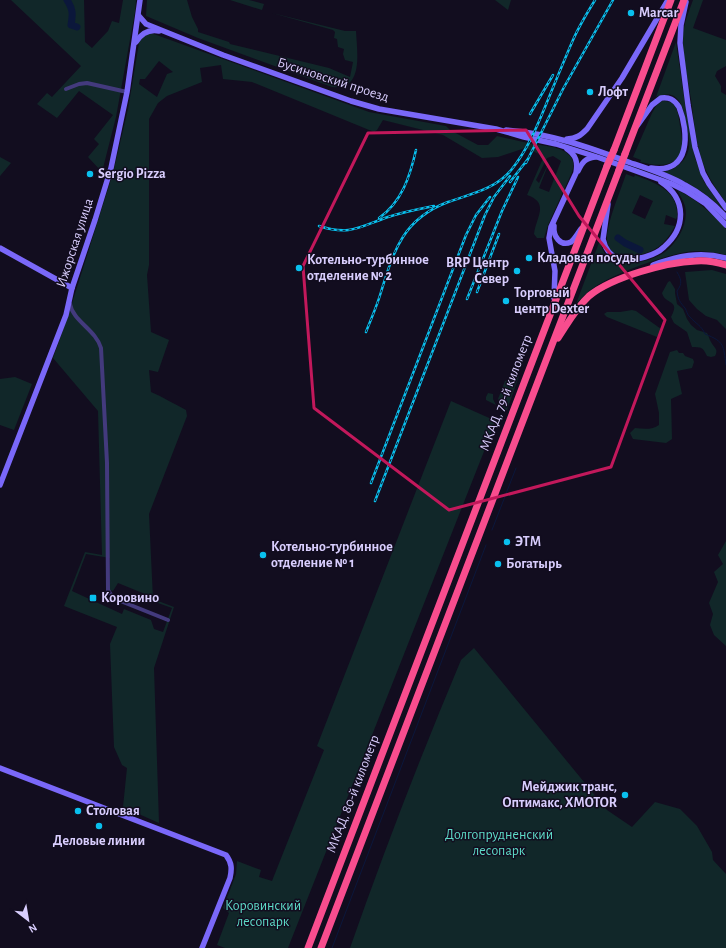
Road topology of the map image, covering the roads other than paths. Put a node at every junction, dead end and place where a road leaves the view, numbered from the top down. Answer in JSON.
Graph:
{"nodes":[{"id":1,"x":140,"y":0,"type":"edge"},
{"id":2,"x":669,"y":0,"type":"edge"},
{"id":3,"x":685,"y":0,"type":"edge"},
{"id":4,"x":138,"y":16,"type":"junction"},
{"id":5,"x":169,"y":33,"type":"junction"},
{"id":6,"x":134,"y":45,"type":"junction"},
{"id":7,"x":66,"y":89,"type":"dead end"},
{"id":8,"x":127,"y":92,"type":"junction"},
{"id":9,"x":496,"y":129,"type":"junction"},
{"id":10,"x":634,"y":131,"type":"junction"},
{"id":11,"x":562,"y":140,"type":"junction"},
{"id":12,"x":556,"y":144,"type":"junction"},
{"id":13,"x":600,"y":158,"type":"junction"},
{"id":14,"x":638,"y":166,"type":"junction"},
{"id":15,"x":654,"y":178,"type":"junction"},
{"id":16,"x":611,"y":192,"type":"junction"},
{"id":17,"x":726,"y":208,"type":"edge"},
{"id":18,"x":726,"y":217,"type":"edge"},
{"id":19,"x":585,"y":222,"type":"junction"},
{"id":20,"x":726,"y":225,"type":"edge"},
{"id":21,"x":0,"y":248,"type":"edge"},
{"id":22,"x":726,"y":258,"type":"edge"},
{"id":23,"x":726,"y":265,"type":"edge"},
{"id":24,"x":635,"y":274,"type":"junction"},
{"id":25,"x":72,"y":288,"type":"junction"},
{"id":26,"x":69,"y":301,"type":"junction"},
{"id":27,"x":553,"y":306,"type":"junction"},
{"id":28,"x":550,"y":350,"type":"junction"},
{"id":29,"x":0,"y":485,"type":"edge"},
{"id":30,"x":168,"y":620,"type":"dead end"},
{"id":31,"x":423,"y":649,"type":"joint"},
{"id":32,"x":434,"y":654,"type":"joint"},
{"id":33,"x":0,"y":768,"type":"edge"},
{"id":34,"x":202,"y":948,"type":"edge"},
{"id":35,"x":308,"y":948,"type":"edge"},
{"id":36,"x":321,"y":948,"type":"edge"}],
"edges":[{"from":1,"to":4,"type":"main road","name":"Ижорская улица"},
{"from":2,"to":11,"type":"main road"},
{"from":2,"to":19,"type":"highway","name":"МКАД, 79-й километр","bridge":true},
{"from":3,"to":10,"type":"highway","name":"МКАД, 79-й километр"},
{"from":3,"to":17,"type":"main road"},
{"from":4,"to":5,"type":"main road","name":"Бусиновский проезд"},
{"from":4,"to":6,"type":"main road","name":"Ижорская улица"},
{"from":5,"to":6,"type":"main road"},
{"from":5,"to":9,"type":"main road","name":"Бусиновский проезд"},
{"from":6,"to":8,"type":"main road","name":"Ижорская улица"},
{"from":7,"to":8,"type":"street"},
{"from":8,"to":25,"type":"main road","name":"Ижорская улица"},
{"from":9,"to":11,"type":"main road"},
{"from":9,"to":12,"type":"main road"},
{"from":10,"to":14,"type":"main road"},
{"from":10,"to":16,"type":"highway","name":"МКАД, 79-й километр","bridge":true},
{"from":11,"to":14,"type":"main road"},
{"from":12,"to":13,"type":"main road"},
{"from":12,"to":27,"type":"main road"},
{"from":13,"to":15,"type":"main road"},
{"from":13,"to":19,"type":"main road"},
{"from":14,"to":18,"type":"main road"},
{"from":15,"to":16,"type":"main road"},
{"from":15,"to":20,"type":"main road"},
{"from":16,"to":28,"type":"highway","name":"МКАД, 79-й километр"},
{"from":19,"to":27,"type":"highway","name":"МКАД, 79-й километр"},
{"from":21,"to":25,"type":"main road"},
{"from":22,"to":24,"type":"main road"},
{"from":23,"to":24,"type":"highway"},
{"from":24,"to":28,"type":"highway"},
{"from":25,"to":26,"type":"main road","name":"Ижорская улица"},
{"from":26,"to":29,"type":"main road","name":"Ижорская улица"},
{"from":26,"to":30,"type":"street"},
{"from":27,"to":31,"type":"highway","name":"МКАД, 79-й километр"},
{"from":28,"to":32,"type":"highway","name":"МКАД, 79-й километр"},
{"from":31,"to":35,"type":"highway","name":"МКАД, 80-й километр"},
{"from":32,"to":36,"type":"highway","name":"МКАД, 80-й километр"},
{"from":33,"to":34,"type":"main road"}]}
